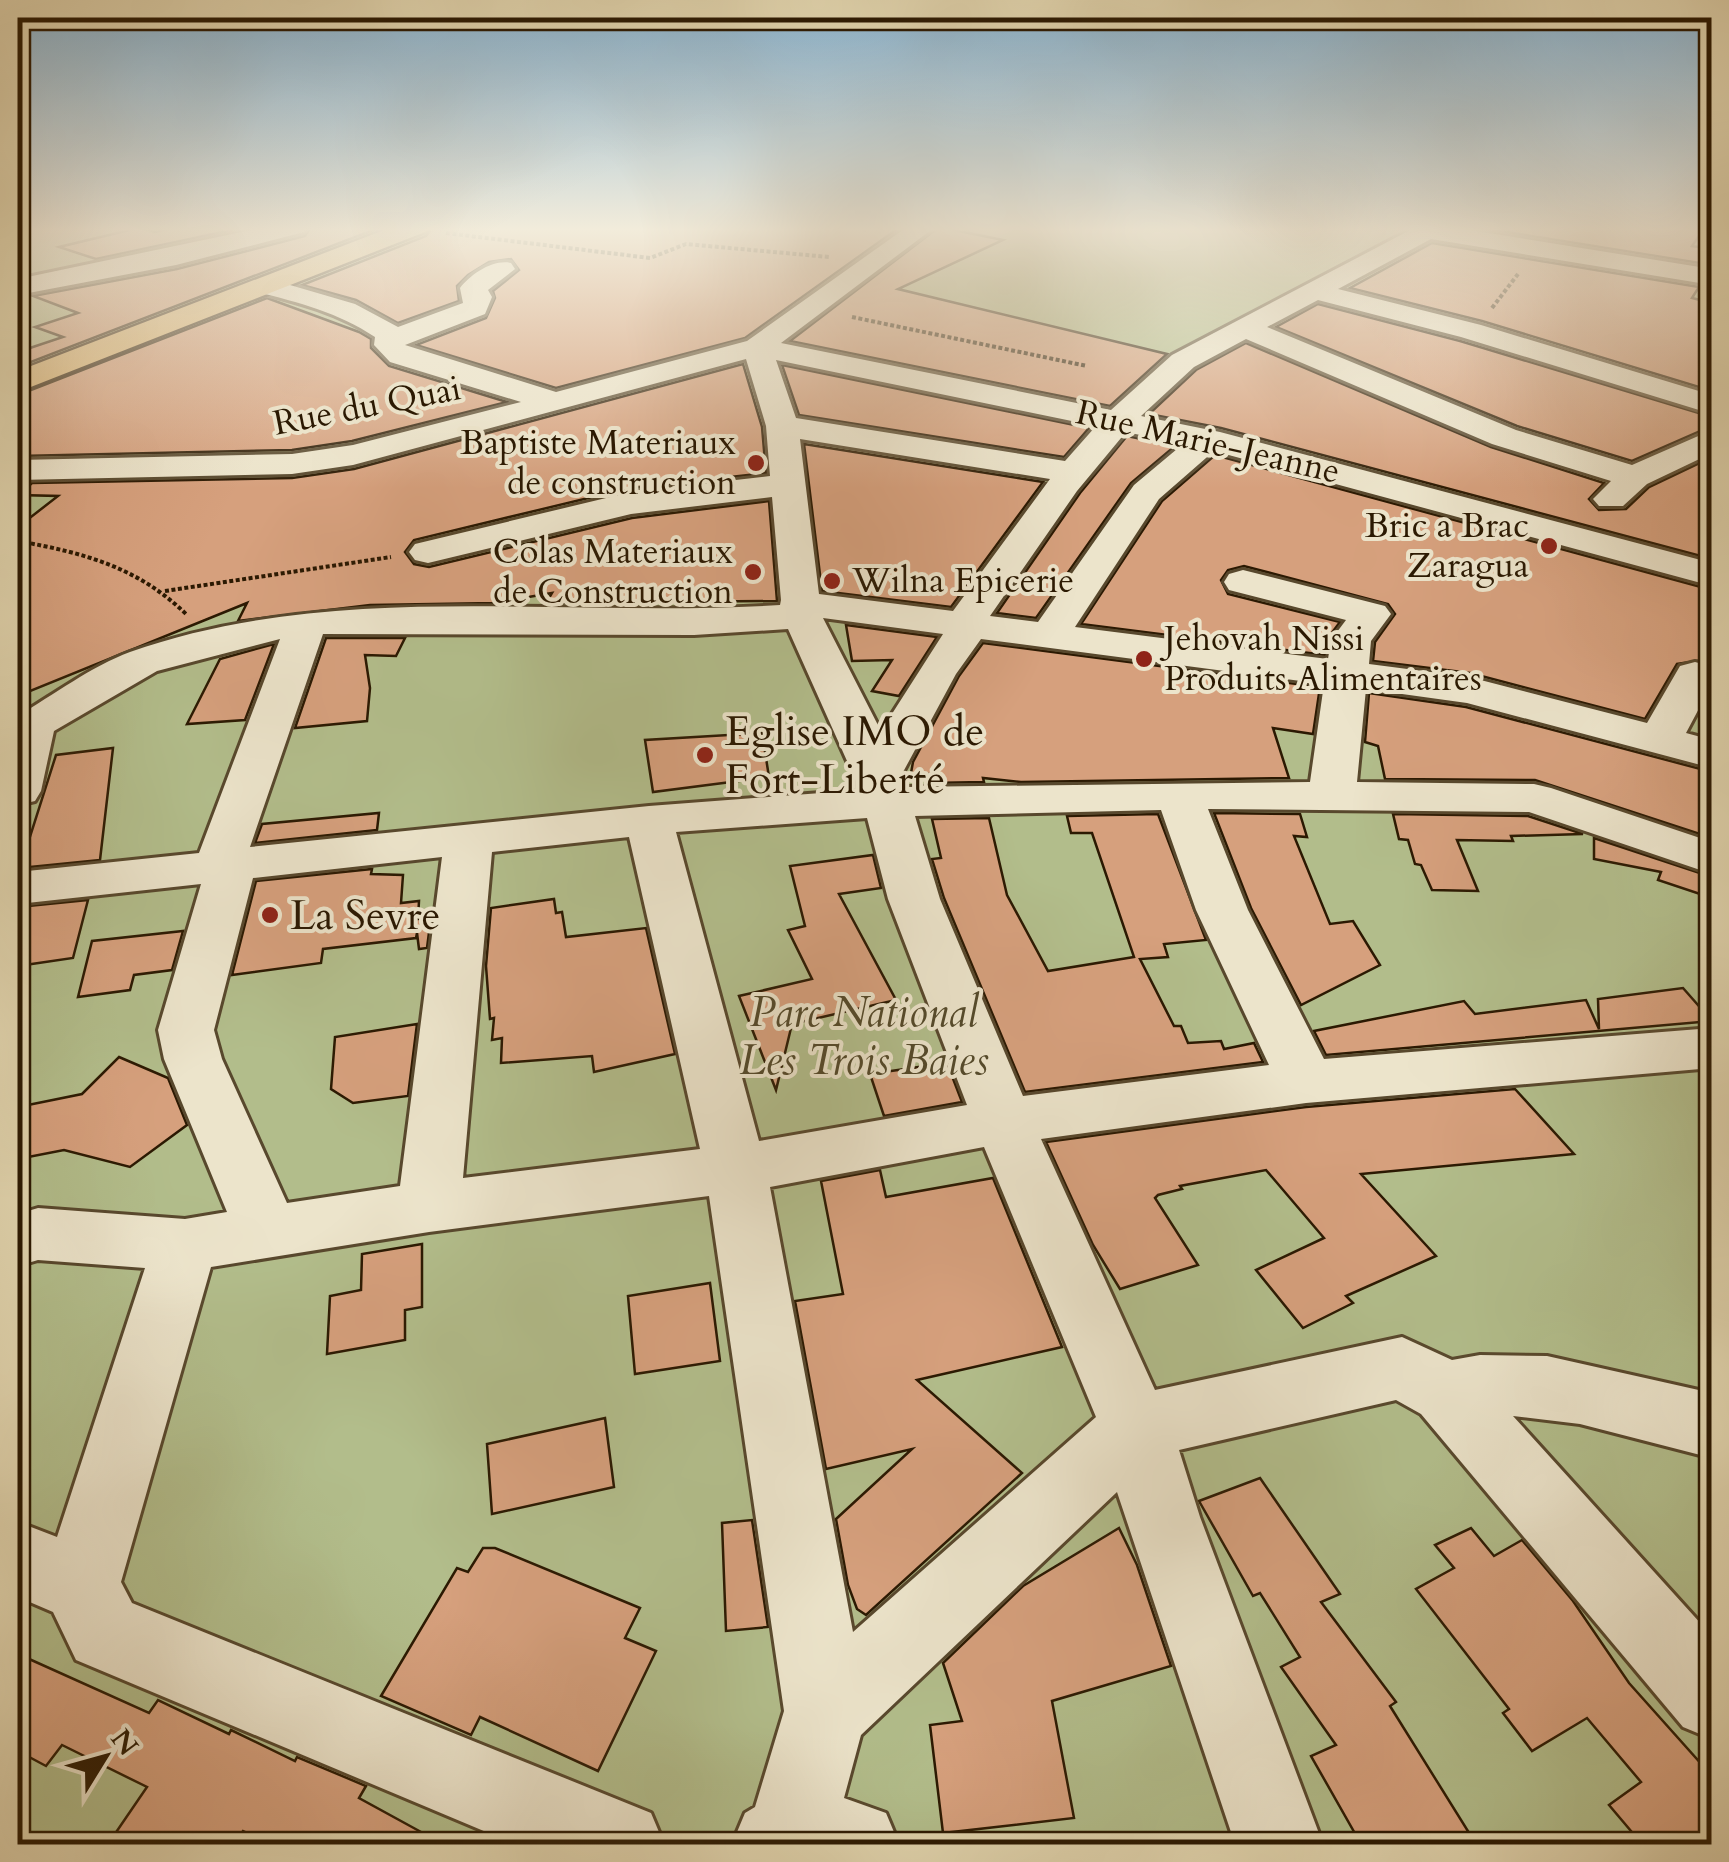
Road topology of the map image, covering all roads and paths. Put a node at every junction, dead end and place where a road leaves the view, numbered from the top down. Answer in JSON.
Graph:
{"nodes":[{"id":1,"x":194,"y":314,"type":"edge"},
{"id":2,"x":352,"y":314,"type":"edge"},
{"id":3,"x":459,"y":314,"type":"edge"},
{"id":4,"x":804,"y":314,"type":"edge"},
{"id":5,"x":840,"y":314,"type":"edge"},
{"id":6,"x":1273,"y":314,"type":"edge"},
{"id":7,"x":1406,"y":314,"type":"edge"},
{"id":8,"x":1485,"y":314,"type":"edge"},
{"id":9,"x":1244,"y":328,"type":"junction"},
{"id":10,"x":1471,"y":330,"type":"junction"},
{"id":11,"x":388,"y":341,"type":"junction"},
{"id":12,"x":757,"y":347,"type":"junction"},
{"id":13,"x":1086,"y":366,"type":"dead end"},
{"id":14,"x":18,"y":382,"type":"edge"},
{"id":15,"x":556,"y":402,"type":"junction"},
{"id":16,"x":1712,"y":405,"type":"edge"},
{"id":17,"x":1122,"y":421,"type":"junction"},
{"id":18,"x":782,"y":426,"type":"junction"},
{"id":19,"x":1208,"y":439,"type":"junction"},
{"id":20,"x":1712,"y":440,"type":"edge"},
{"id":21,"x":18,"y":470,"type":"edge"},
{"id":22,"x":1076,"y":474,"type":"junction"},
{"id":23,"x":1635,"y":477,"type":"junction"},
{"id":24,"x":786,"y":484,"type":"junction"},
{"id":25,"x":1578,"y":538,"type":"junction"},
{"id":26,"x":18,"y":541,"type":"edge"},
{"id":27,"x":428,"y":552,"type":"joint"},
{"id":28,"x":1712,"y":575,"type":"edge"},
{"id":29,"x":1242,"y":582,"type":"dead end"},
{"id":30,"x":165,"y":592,"type":"junction"},
{"id":31,"x":800,"y":610,"type":"junction"},
{"id":32,"x":306,"y":624,"type":"junction"},
{"id":33,"x":968,"y":624,"type":"junction"},
{"id":34,"x":1049,"y":635,"type":"junction"},
{"id":35,"x":210,"y":642,"type":"junction"},
{"id":36,"x":1346,"y":672,"type":"junction"},
{"id":37,"x":1695,"y":675,"type":"dead end"},
{"id":38,"x":25,"y":727,"type":"edge"},
{"id":39,"x":1660,"y":740,"type":"junction"},
{"id":40,"x":1712,"y":754,"type":"edge"},
{"id":41,"x":884,"y":788,"type":"junction"},
{"id":42,"x":18,"y":791,"type":"edge"},
{"id":43,"x":1332,"y":793,"type":"junction"},
{"id":44,"x":1179,"y":795,"type":"junction"},
{"id":45,"x":649,"y":820,"type":"junction"},
{"id":46,"x":469,"y":840,"type":"junction"},
{"id":47,"x":1712,"y":859,"type":"edge"},
{"id":48,"x":225,"y":865,"type":"junction"},
{"id":49,"x":18,"y":888,"type":"edge"},
{"id":50,"x":1712,"y":1048,"type":"edge"},
{"id":51,"x":1306,"y":1082,"type":"junction"},
{"id":52,"x":1003,"y":1121,"type":"junction"},
{"id":53,"x":736,"y":1169,"type":"junction"},
{"id":54,"x":429,"y":1207,"type":"junction"},
{"id":55,"x":267,"y":1231,"type":"junction"},
{"id":56,"x":18,"y":1240,"type":"edge"},
{"id":57,"x":185,"y":1246,"type":"junction"},
{"id":58,"x":1446,"y":1392,"type":"junction"},
{"id":59,"x":1712,"y":1426,"type":"edge"},
{"id":60,"x":1136,"y":1427,"type":"junction"},
{"id":61,"x":49,"y":1572,"type":"edge"},
{"id":62,"x":1712,"y":1698,"type":"edge"},
{"id":63,"x":826,"y":1712,"type":"junction"},
{"id":64,"x":807,"y":1842,"type":"edge"},
{"id":65,"x":620,"y":1844,"type":"edge"},
{"id":66,"x":1278,"y":1844,"type":"edge"}],
"edges":[{"from":1,"to":14,"type":"main road"},
{"from":2,"to":11,"type":"street"},
{"from":3,"to":11,"type":"street"},
{"from":4,"to":12,"type":"street","name":"Rue du Quai"},
{"from":5,"to":13,"type":"path"},
{"from":6,"to":9,"type":"street"},
{"from":7,"to":10,"type":"street"},
{"from":8,"to":10,"type":"path"},
{"from":9,"to":17,"type":"street"},
{"from":9,"to":23,"type":"street"},
{"from":10,"to":16,"type":"street"},
{"from":11,"to":15,"type":"street"},
{"from":12,"to":15,"type":"street","name":"Rue du Quai"},
{"from":12,"to":17,"type":"street","name":"Rue Marie-Jeanne"},
{"from":12,"to":18,"type":"street"},
{"from":15,"to":21,"type":"street","name":"Rue du Quai"},
{"from":17,"to":19,"type":"street","name":"Rue Marie-Jeanne"},
{"from":17,"to":22,"type":"street"},
{"from":18,"to":22,"type":"street"},
{"from":18,"to":24,"type":"street"},
{"from":19,"to":25,"type":"street","name":"Rue Marie-Jeanne"},
{"from":19,"to":34,"type":"street"},
{"from":20,"to":23,"type":"street"},
{"from":22,"to":33,"type":"street"},
{"from":23,"to":25,"type":"street"},
{"from":24,"to":27,"type":"street"},
{"from":24,"to":31,"type":"street"},
{"from":25,"to":28,"type":"street","name":"Rue Marie-Jeanne"},
{"from":26,"to":30,"type":"path"},
{"from":27,"to":30,"type":"path"},
{"from":29,"to":36,"type":"street"},
{"from":30,"to":35,"type":"path"},
{"from":31,"to":32,"type":"street"},
{"from":31,"to":33,"type":"street"},
{"from":31,"to":41,"type":"street"},
{"from":32,"to":35,"type":"street"},
{"from":32,"to":48,"type":"street"},
{"from":33,"to":34,"type":"street"},
{"from":33,"to":41,"type":"street"},
{"from":34,"to":36,"type":"street"},
{"from":35,"to":38,"type":"street"},
{"from":36,"to":39,"type":"street"},
{"from":36,"to":43,"type":"street"},
{"from":37,"to":39,"type":"street"},
{"from":38,"to":42,"type":"street"},
{"from":39,"to":40,"type":"street"},
{"from":41,"to":44,"type":"street"},
{"from":41,"to":45,"type":"street"},
{"from":41,"to":52,"type":"street"},
{"from":43,"to":44,"type":"street"},
{"from":43,"to":47,"type":"street"},
{"from":44,"to":51,"type":"street"},
{"from":45,"to":46,"type":"street"},
{"from":45,"to":53,"type":"street"},
{"from":46,"to":48,"type":"street"},
{"from":46,"to":54,"type":"street"},
{"from":48,"to":49,"type":"street"},
{"from":48,"to":55,"type":"street"},
{"from":50,"to":51,"type":"street"},
{"from":51,"to":52,"type":"street"},
{"from":52,"to":53,"type":"street"},
{"from":52,"to":60,"type":"street"},
{"from":53,"to":54,"type":"street"},
{"from":53,"to":63,"type":"street"},
{"from":54,"to":55,"type":"street"},
{"from":55,"to":57,"type":"street"},
{"from":56,"to":57,"type":"street"},
{"from":57,"to":61,"type":"street"},
{"from":58,"to":59,"type":"street"},
{"from":58,"to":60,"type":"street"},
{"from":58,"to":62,"type":"street"},
{"from":60,"to":63,"type":"street"},
{"from":60,"to":66,"type":"street"},
{"from":61,"to":65,"type":"street"},
{"from":63,"to":64,"type":"street"}]}
